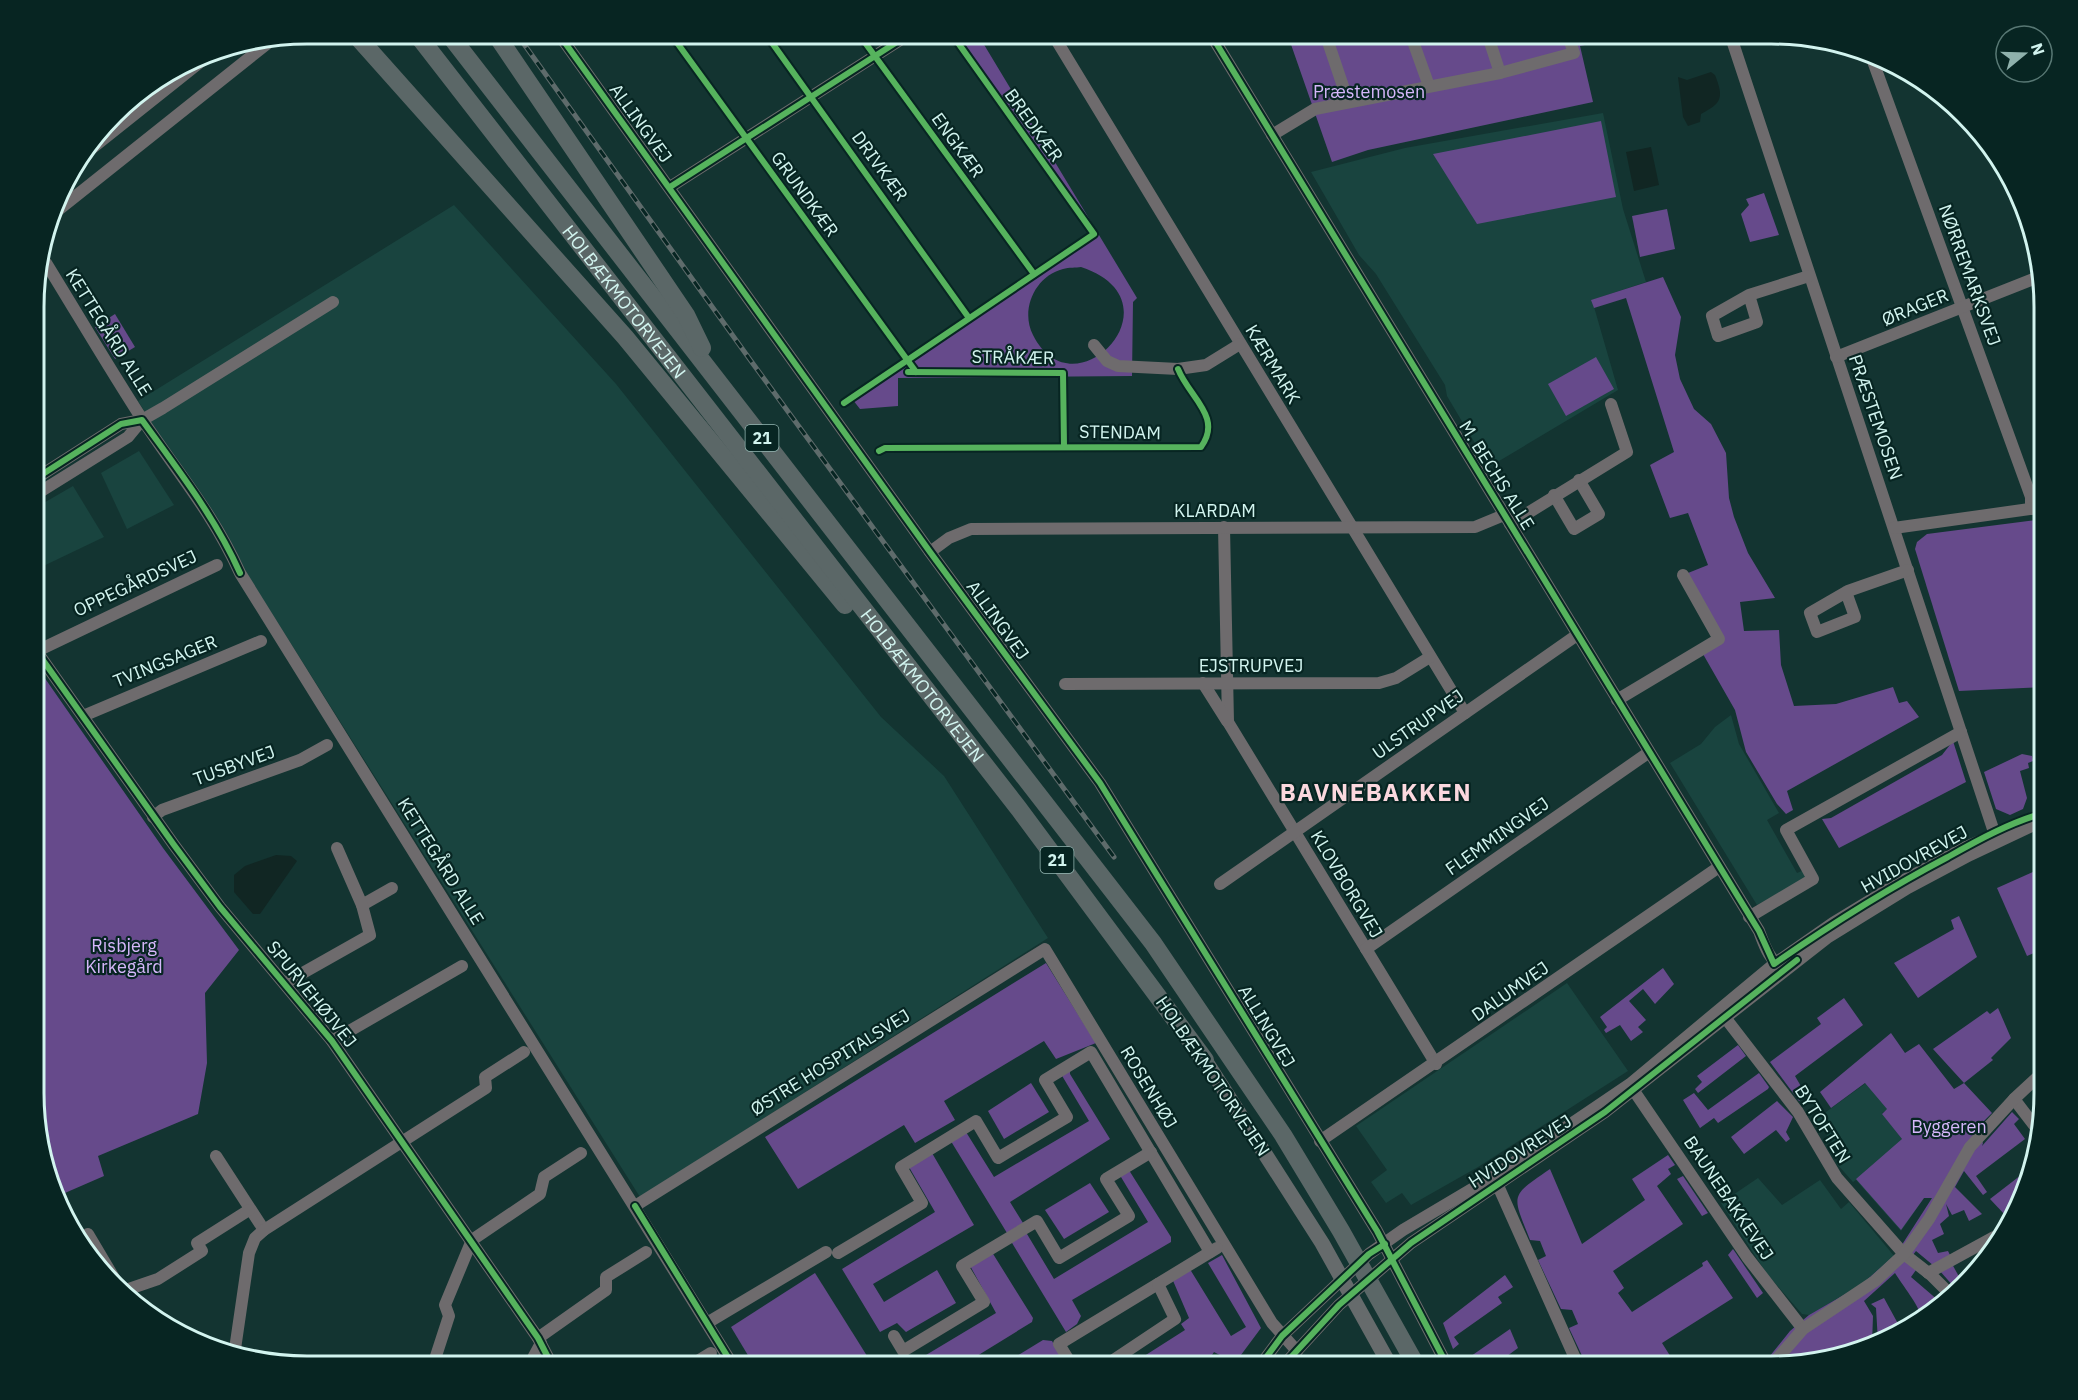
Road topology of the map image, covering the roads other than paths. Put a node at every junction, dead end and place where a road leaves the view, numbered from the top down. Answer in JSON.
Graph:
{"nodes":[{"id":1,"x":364,"y":44,"type":"edge"},
{"id":2,"x":425,"y":44,"type":"edge"},
{"id":3,"x":457,"y":44,"type":"edge"},
{"id":4,"x":502,"y":44,"type":"edge"},
{"id":5,"x":566,"y":44,"type":"edge"},
{"id":6,"x":894,"y":44,"type":"edge"},
{"id":7,"x":1059,"y":44,"type":"edge"},
{"id":8,"x":1217,"y":44,"type":"edge"},
{"id":9,"x":1329,"y":44,"type":"edge"},
{"id":10,"x":1414,"y":44,"type":"edge"},
{"id":11,"x":1491,"y":44,"type":"edge"},
{"id":12,"x":1571,"y":44,"type":"edge"},
{"id":13,"x":1733,"y":44,"type":"edge"},
{"id":14,"x":262,"y":48,"type":"edge"},
{"id":15,"x":1874,"y":64,"type":"edge"},
{"id":16,"x":1500,"y":72,"type":"junction"},
{"id":17,"x":187,"y":73,"type":"edge"},
{"id":18,"x":1429,"y":86,"type":"junction"},
{"id":19,"x":1348,"y":101,"type":"junction"},
{"id":20,"x":1272,"y":135,"type":"junction"},
{"id":21,"x":105,"y":138,"type":"edge"},
{"id":22,"x":670,"y":187,"type":"junction"},
{"id":23,"x":63,"y":206,"type":"edge"},
{"id":24,"x":47,"y":265,"type":"edge"},
{"id":25,"x":1809,"y":276,"type":"junction"},
{"id":26,"x":2033,"y":279,"type":"edge"},
{"id":27,"x":1749,"y":295,"type":"dead end"},
{"id":28,"x":333,"y":302,"type":"dead end"},
{"id":29,"x":1962,"y":307,"type":"junction"},
{"id":30,"x":1240,"y":344,"type":"junction"},
{"id":31,"x":1094,"y":345,"type":"dead end"},
{"id":32,"x":1836,"y":357,"type":"junction"},
{"id":33,"x":718,"y":382,"type":"junction"},
{"id":34,"x":1611,"y":404,"type":"dead end"},
{"id":35,"x":142,"y":420,"type":"junction"},
{"id":36,"x":44,"y":473,"type":"edge"},
{"id":37,"x":1579,"y":480,"type":"junction"},
{"id":38,"x":44,"y":489,"type":"edge"},
{"id":39,"x":1554,"y":495,"type":"junction"},
{"id":40,"x":2031,"y":509,"type":"junction"},
{"id":41,"x":2034,"y":509,"type":"edge"},
{"id":42,"x":1507,"y":519,"type":"junction"},
{"id":43,"x":1224,"y":527,"type":"junction"},
{"id":44,"x":1350,"y":527,"type":"junction"},
{"id":45,"x":1894,"y":528,"type":"junction"},
{"id":46,"x":930,"y":552,"type":"junction"},
{"id":47,"x":217,"y":565,"type":"dead end"},
{"id":48,"x":1908,"y":570,"type":"junction"},
{"id":49,"x":1683,"y":575,"type":"dead end"},
{"id":50,"x":1846,"y":592,"type":"dead end"},
{"id":51,"x":1577,"y":635,"type":"junction"},
{"id":52,"x":261,"y":641,"type":"dead end"},
{"id":53,"x":44,"y":646,"type":"edge"},
{"id":54,"x":1430,"y":657,"type":"junction"},
{"id":55,"x":44,"y":661,"type":"edge"},
{"id":56,"x":1203,"y":683,"type":"junction"},
{"id":57,"x":1226,"y":683,"type":"junction"},
{"id":58,"x":1065,"y":684,"type":"dead end"},
{"id":59,"x":1617,"y":700,"type":"junction"},
{"id":60,"x":1465,"y":713,"type":"junction"},
{"id":61,"x":83,"y":716,"type":"junction"},
{"id":62,"x":1228,"y":722,"type":"junction"},
{"id":63,"x":1961,"y":732,"type":"junction"},
{"id":64,"x":327,"y":745,"type":"dead end"},
{"id":65,"x":971,"y":747,"type":"junction"},
{"id":66,"x":1648,"y":753,"type":"junction"},
{"id":67,"x":153,"y":817,"type":"junction"},
{"id":68,"x":2034,"y":818,"type":"edge"},
{"id":69,"x":2034,"y":824,"type":"edge"},
{"id":70,"x":1295,"y":831,"type":"junction"},
{"id":71,"x":1995,"y":838,"type":"junction"},
{"id":72,"x":336,"y":848,"type":"dead end"},
{"id":73,"x":1719,"y":867,"type":"junction"},
{"id":74,"x":1220,"y":884,"type":"dead end"},
{"id":75,"x":392,"y":888,"type":"dead end"},
{"id":76,"x":362,"y":905,"type":"junction"},
{"id":77,"x":1749,"y":917,"type":"junction"},
{"id":78,"x":1045,"y":949,"type":"joint"},
{"id":79,"x":1366,"y":949,"type":"junction"},
{"id":80,"x":1780,"y":964,"type":"junction"},
{"id":81,"x":462,"y":966,"type":"dead end"},
{"id":82,"x":285,"y":983,"type":"junction"},
{"id":83,"x":1721,"y":1013,"type":"junction"},
{"id":84,"x":333,"y":1041,"type":"junction"},
{"id":85,"x":524,"y":1052,"type":"dead end"},
{"id":86,"x":1205,"y":1060,"type":"joint"},
{"id":87,"x":1436,"y":1064,"type":"junction"},
{"id":88,"x":2034,"y":1080,"type":"edge"},
{"id":89,"x":1632,"y":1087,"type":"junction"},
{"id":90,"x":2014,"y":1099,"type":"junction"},
{"id":91,"x":2033,"y":1123,"type":"edge"},
{"id":92,"x":403,"y":1141,"type":"junction"},
{"id":93,"x":1320,"y":1141,"type":"junction"},
{"id":94,"x":1151,"y":1152,"type":"junction"},
{"id":95,"x":581,"y":1153,"type":"dead end"},
{"id":96,"x":216,"y":1156,"type":"dead end"},
{"id":97,"x":1495,"y":1180,"type":"junction"},
{"id":98,"x":635,"y":1206,"type":"junction"},
{"id":99,"x":249,"y":1210,"type":"junction"},
{"id":100,"x":88,"y":1234,"type":"dead end"},
{"id":101,"x":259,"y":1234,"type":"junction"},
{"id":102,"x":1991,"y":1239,"type":"edge"},
{"id":103,"x":472,"y":1240,"type":"junction"},
{"id":104,"x":1224,"y":1244,"type":"junction"},
{"id":105,"x":1385,"y":1244,"type":"junction"},
{"id":106,"x":646,"y":1252,"type":"dead end"},
{"id":107,"x":1210,"y":1252,"type":"junction"},
{"id":108,"x":1904,"y":1254,"type":"junction"},
{"id":109,"x":1392,"y":1259,"type":"junction"},
{"id":110,"x":106,"y":1263,"type":"edge"},
{"id":111,"x":1928,"y":1273,"type":"junction"},
{"id":112,"x":1158,"y":1284,"type":"junction"},
{"id":113,"x":129,"y":1288,"type":"edge"},
{"id":114,"x":1946,"y":1291,"type":"edge"},
{"id":115,"x":707,"y":1323,"type":"junction"},
{"id":116,"x":1803,"y":1329,"type":"junction"},
{"id":117,"x":894,"y":1336,"type":"dead end"},
{"id":118,"x":1282,"y":1336,"type":"junction"},
{"id":119,"x":539,"y":1340,"type":"junction"},
{"id":120,"x":235,"y":1347,"type":"edge"},
{"id":121,"x":1298,"y":1351,"type":"junction"},
{"id":122,"x":711,"y":1353,"type":"dead end"},
{"id":123,"x":436,"y":1356,"type":"edge"},
{"id":124,"x":532,"y":1356,"type":"edge"},
{"id":125,"x":548,"y":1356,"type":"edge"},
{"id":126,"x":706,"y":1356,"type":"edge"},
{"id":127,"x":727,"y":1356,"type":"edge"},
{"id":128,"x":1066,"y":1356,"type":"edge"},
{"id":129,"x":1120,"y":1356,"type":"edge"},
{"id":130,"x":1267,"y":1356,"type":"edge"},
{"id":131,"x":1293,"y":1356,"type":"edge"},
{"id":132,"x":1385,"y":1356,"type":"edge"},
{"id":133,"x":1411,"y":1356,"type":"edge"},
{"id":134,"x":1442,"y":1356,"type":"edge"},
{"id":135,"x":1574,"y":1356,"type":"edge"},
{"id":136,"x":1780,"y":1356,"type":"edge"}],
"edges":[{"from":1,"to":65,"type":"highway"},
{"from":2,"to":65,"type":"highway","name":"HOLBÆKMOTORVEJEN","number":"21"},
{"from":3,"to":33,"type":"highway","name":"HOLBÆKMOTORVEJEN","number":"21"},
{"from":4,"to":33,"type":"highway"},
{"from":5,"to":22,"type":"street","name":"ALLINGVEJ"},
{"from":6,"to":22,"type":"street"},
{"from":7,"to":30,"type":"street","name":"KÆRMARK"},
{"from":8,"to":20,"type":"street","name":"M. BECHS ALLE"},
{"from":9,"to":19,"type":"street"},
{"from":10,"to":18,"type":"street"},
{"from":11,"to":16,"type":"street"},
{"from":12,"to":16,"type":"street"},
{"from":13,"to":25,"type":"street","name":"PRÆSTEMOSEN"},
{"from":14,"to":23,"type":"street"},
{"from":15,"to":29,"type":"street","name":"NØRREMARKSVEJ"},
{"from":16,"to":18,"type":"street"},
{"from":17,"to":21,"type":"street"},
{"from":18,"to":19,"type":"street"},
{"from":19,"to":20,"type":"street"},
{"from":20,"to":42,"type":"street","name":"M. BECHS ALLE"},
{"from":22,"to":46,"type":"street","name":"ALLINGVEJ"},
{"from":24,"to":35,"type":"street","name":"KETTEGÅRD ALLE"},
{"from":25,"to":27,"type":"street"},
{"from":25,"to":32,"type":"street","name":"PRÆSTEMOSEN"},
{"from":26,"to":29,"type":"street","name":"ØRAGER"},
{"from":28,"to":35,"type":"street"},
{"from":29,"to":32,"type":"street","name":"ØRAGER"},
{"from":29,"to":40,"type":"street","name":"NØRREMARKSVEJ"},
{"from":30,"to":31,"type":"street"},
{"from":30,"to":44,"type":"street","name":"KÆRMARK"},
{"from":32,"to":45,"type":"street","name":"PRÆSTEMOSEN"},
{"from":33,"to":133,"type":"highway","name":"HOLBÆKMOTORVEJEN","number":"21"},
{"from":34,"to":37,"type":"street","name":"M. BECHS ALLE"},
{"from":35,"to":36,"type":"street","name":"KETTEGÅRD ALLE"},
{"from":35,"to":38,"type":"street","name":"KETTEGÅRD ALLE"},
{"from":35,"to":98,"type":"street","name":"KETTEGÅRD ALLE"},
{"from":37,"to":39,"type":"street","name":"M. BECHS ALLE"},
{"from":37,"to":39,"type":"street","name":"M. BECHS ALLE"},
{"from":39,"to":42,"type":"street","name":"M. BECHS ALLE"},
{"from":40,"to":41,"type":"street"},
{"from":40,"to":45,"type":"street"},
{"from":42,"to":44,"type":"street","name":"KLARDAM"},
{"from":42,"to":51,"type":"street","name":"M. BECHS ALLE"},
{"from":43,"to":44,"type":"street","name":"KLARDAM"},
{"from":43,"to":46,"type":"street","name":"KLARDAM"},
{"from":43,"to":57,"type":"street","name":"KLOVBORGVEJ"},
{"from":44,"to":54,"type":"street","name":"KÆRMARK"},
{"from":45,"to":48,"type":"street","name":"PRÆSTEMOSEN"},
{"from":46,"to":93,"type":"street","name":"ALLINGVEJ"},
{"from":47,"to":53,"type":"street","name":"OPPEGÅRDSVEJ"},
{"from":48,"to":50,"type":"street"},
{"from":48,"to":63,"type":"street","name":"PRÆSTEMOSEN"},
{"from":49,"to":59,"type":"street"},
{"from":51,"to":59,"type":"street","name":"M. BECHS ALLE"},
{"from":51,"to":60,"type":"street","name":"ULSTRUPVEJ"},
{"from":52,"to":61,"type":"street","name":"TVINGSAGER"},
{"from":54,"to":57,"type":"street","name":"EJSTRUPVEJ"},
{"from":54,"to":60,"type":"street","name":"KÆRMARK"},
{"from":55,"to":61,"type":"street","name":"SPURVEHØJVEJ"},
{"from":56,"to":57,"type":"street","name":"EJSTRUPVEJ"},
{"from":56,"to":58,"type":"street","name":"EJSTRUPVEJ"},
{"from":56,"to":62,"type":"street","name":"KLOVBORGVEJ"},
{"from":57,"to":62,"type":"street","name":"KLOVBORGVEJ"},
{"from":59,"to":66,"type":"street","name":"M. BECHS ALLE"},
{"from":60,"to":70,"type":"street","name":"ULSTRUPVEJ"},
{"from":61,"to":67,"type":"street","name":"SPURVEHØJVEJ"},
{"from":62,"to":70,"type":"street","name":"KLOVBORGVEJ"},
{"from":63,"to":71,"type":"street","name":"PRÆSTEMOSEN"},
{"from":63,"to":77,"type":"street"},
{"from":64,"to":67,"type":"street","name":"TUSBYVEJ"},
{"from":65,"to":86,"type":"highway","name":"HOLBÆKMOTORVEJEN","number":"21"},
{"from":66,"to":73,"type":"street","name":"M. BECHS ALLE"},
{"from":66,"to":79,"type":"street","name":"FLEMMINGVEJ"},
{"from":67,"to":82,"type":"street","name":"SPURVEHØJVEJ"},
{"from":68,"to":71,"type":"street","name":"HVIDOVREVEJ"},
{"from":69,"to":71,"type":"street","name":"HVIDOVREVEJ"},
{"from":70,"to":74,"type":"street","name":"ULSTRUPVEJ"},
{"from":70,"to":79,"type":"street","name":"KLOVBORGVEJ"},
{"from":71,"to":80,"type":"street","name":"HVIDOVREVEJ"},
{"from":72,"to":76,"type":"street","name":"SPURVEHØJVEJ"},
{"from":73,"to":77,"type":"street","name":"M. BECHS ALLE"},
{"from":73,"to":87,"type":"street","name":"DALUMVEJ"},
{"from":75,"to":76,"type":"street"},
{"from":76,"to":82,"type":"street","name":"SPURVEHØJVEJ"},
{"from":77,"to":80,"type":"street","name":"M. BECHS ALLE"},
{"from":78,"to":98,"type":"street","name":"ØSTRE HOSPITALSVEJ"},
{"from":78,"to":104,"type":"street","name":"ROSENHØJ"},
{"from":79,"to":87,"type":"street","name":"KLOVBORGVEJ"},
{"from":80,"to":83,"type":"street","name":"HVIDOVREVEJ"},
{"from":81,"to":84,"type":"street","name":"SPURVEHØJVEJ"},
{"from":82,"to":84,"type":"street","name":"SPURVEHØJVEJ"},
{"from":83,"to":89,"type":"street","name":"HVIDOVREVEJ"},
{"from":83,"to":108,"type":"street","name":"BYTOFTEN"},
{"from":84,"to":92,"type":"street","name":"SPURVEHØJVEJ"},
{"from":85,"to":92,"type":"street"},
{"from":86,"to":132,"type":"main road","name":"HOLBÆKMOTORVEJEN","number":"21"},
{"from":87,"to":93,"type":"street","name":"DALUMVEJ"},
{"from":88,"to":90,"type":"street"},
{"from":89,"to":97,"type":"street","name":"HVIDOVREVEJ"},
{"from":89,"to":116,"type":"street","name":"BAUNEBAKKEVEJ"},
{"from":90,"to":91,"type":"street"},
{"from":90,"to":108,"type":"street"},
{"from":92,"to":101,"type":"street"},
{"from":92,"to":103,"type":"street","name":"SPURVEHØJVEJ"},
{"from":93,"to":105,"type":"street","name":"ALLINGVEJ"},
{"from":94,"to":107,"type":"street","name":"ROSENHØJ"},
{"from":94,"to":115,"type":"street","name":"ROSENHØJ"},
{"from":94,"to":117,"type":"street","name":"ROSENHØJ"},
{"from":95,"to":103,"type":"street"},
{"from":96,"to":99,"type":"street"},
{"from":97,"to":105,"type":"street","name":"HVIDOVREVEJ"},
{"from":97,"to":109,"type":"street","name":"HVIDOVREVEJ"},
{"from":97,"to":135,"type":"street"},
{"from":98,"to":115,"type":"street","name":"KETTEGÅRD ALLE"},
{"from":99,"to":101,"type":"street"},
{"from":99,"to":113,"type":"street"},
{"from":100,"to":110,"type":"street"},
{"from":101,"to":120,"type":"street"},
{"from":102,"to":111,"type":"street"},
{"from":103,"to":119,"type":"street","name":"SPURVEHØJVEJ"},
{"from":103,"to":123,"type":"street"},
{"from":104,"to":107,"type":"street"},
{"from":104,"to":118,"type":"street","name":"ROSENHØJ"},
{"from":105,"to":109,"type":"street","name":"ALLINGVEJ"},
{"from":105,"to":118,"type":"street","name":"HVIDOVREVEJ"},
{"from":106,"to":119,"type":"street"},
{"from":107,"to":112,"type":"street"},
{"from":108,"to":111,"type":"street","name":"BYTOFTEN"},
{"from":108,"to":116,"type":"street"},
{"from":109,"to":121,"type":"street","name":"HVIDOVREVEJ"},
{"from":109,"to":134,"type":"street","name":"ALLINGVEJ"},
{"from":111,"to":114,"type":"street","name":"BYTOFTEN"},
{"from":112,"to":128,"type":"street"},
{"from":112,"to":129,"type":"street"},
{"from":115,"to":127,"type":"street","name":"KETTEGÅRD ALLE"},
{"from":116,"to":136,"type":"street"},
{"from":118,"to":121,"type":"street","name":"ROSENHØJ"},
{"from":118,"to":130,"type":"street","name":"HVIDOVREVEJ"},
{"from":119,"to":124,"type":"street"},
{"from":119,"to":125,"type":"street","name":"SPURVEHØJVEJ"},
{"from":121,"to":131,"type":"street","name":"HVIDOVREVEJ"},
{"from":122,"to":126,"type":"street"}]}
